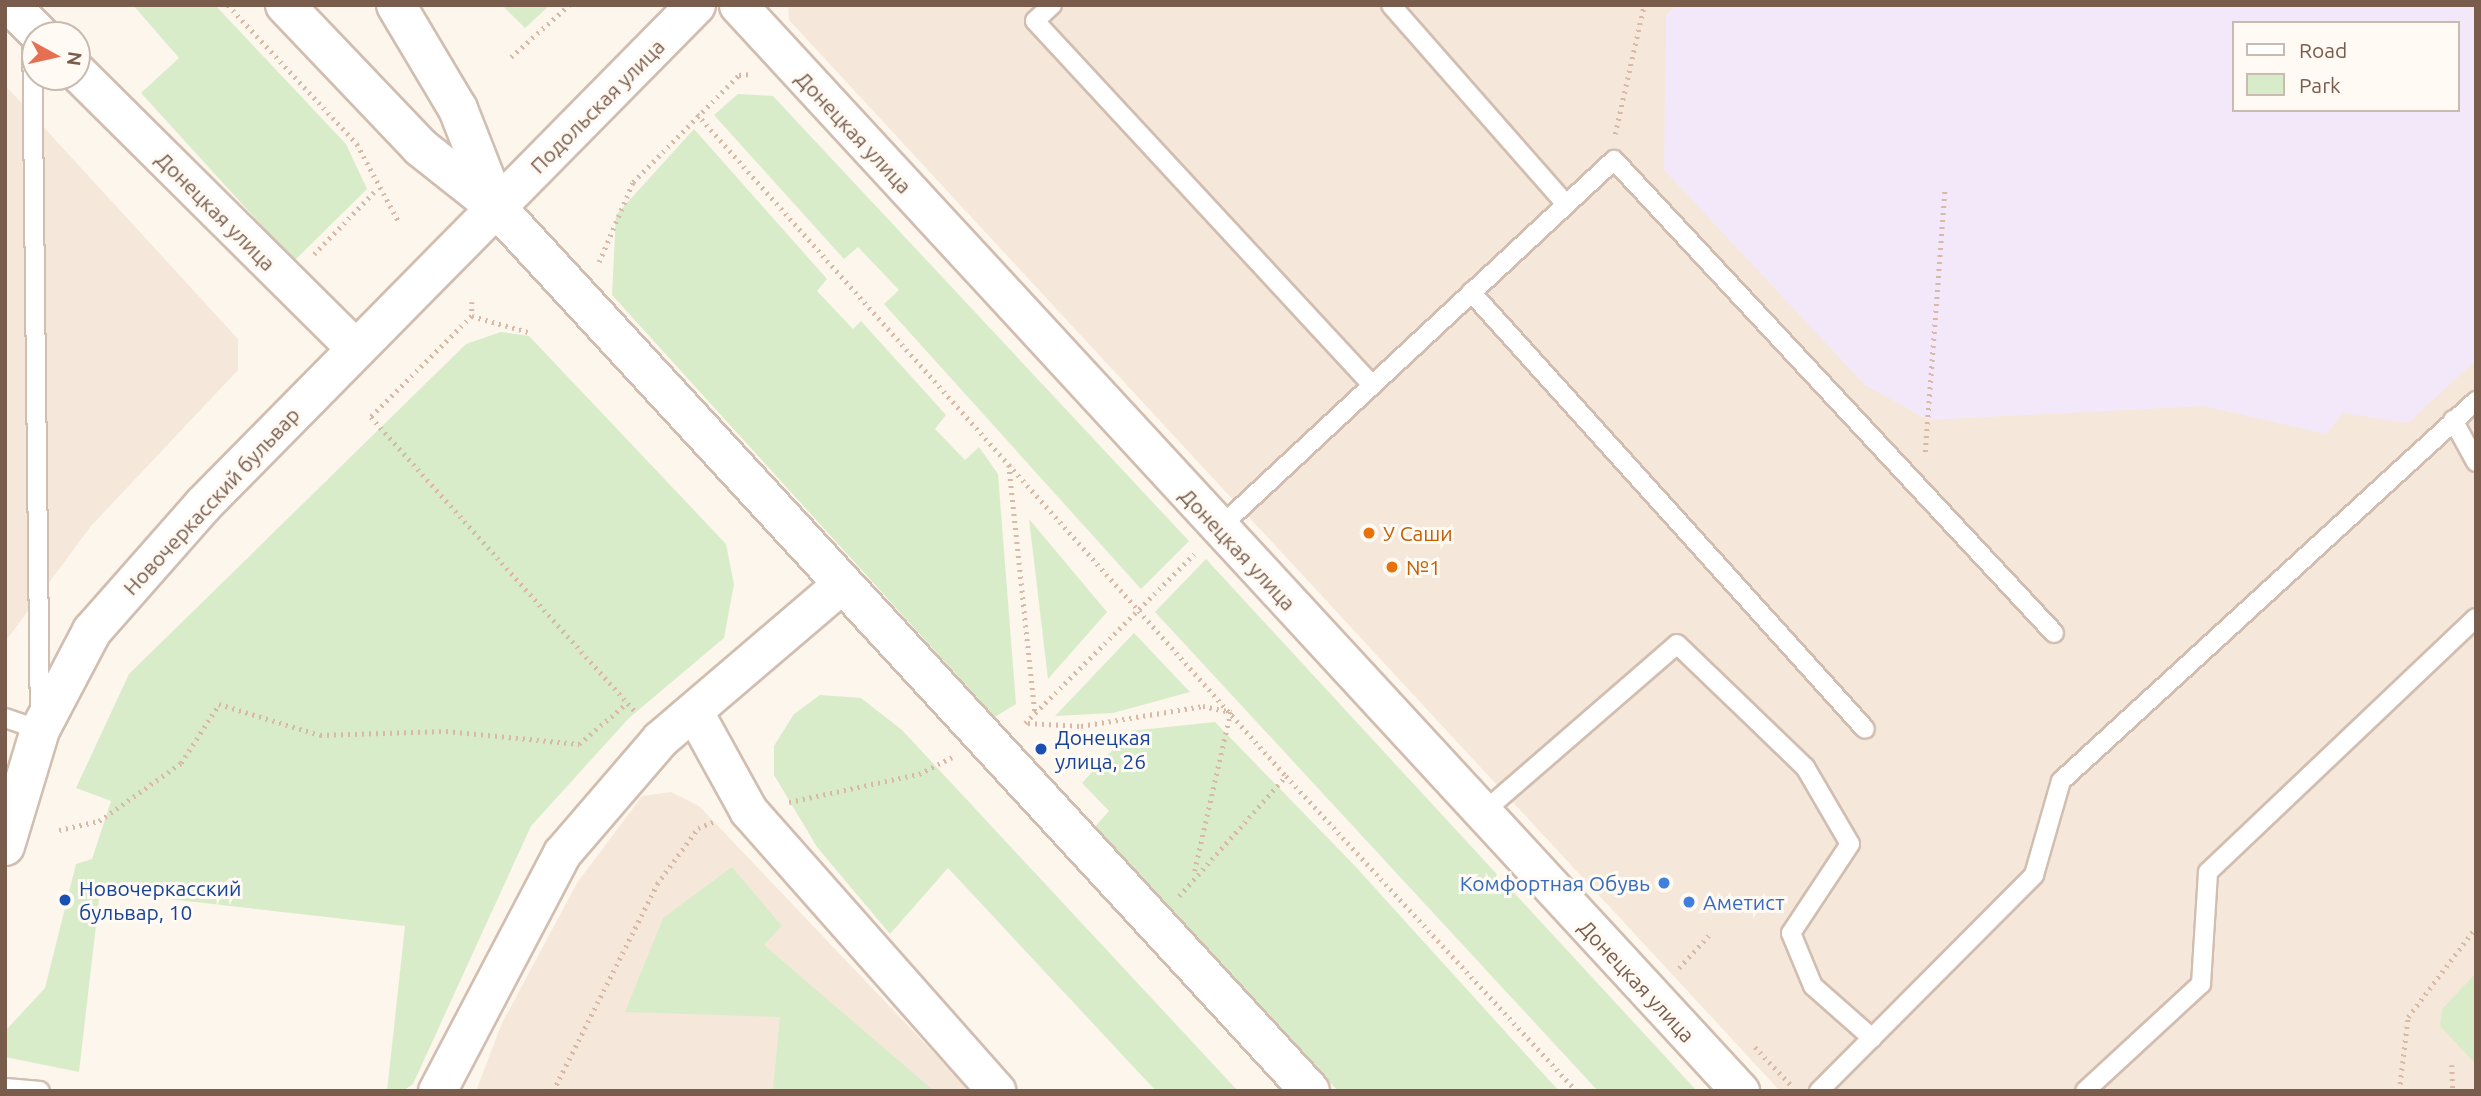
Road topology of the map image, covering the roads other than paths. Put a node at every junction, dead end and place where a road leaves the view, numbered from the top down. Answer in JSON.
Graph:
{"nodes":[{"id":1,"x":285,"y":5,"type":"edge"},
{"id":2,"x":396,"y":5,"type":"edge"},
{"id":3,"x":696,"y":5,"type":"edge"},
{"id":4,"x":738,"y":5,"type":"edge"},
{"id":5,"x":1052,"y":5,"type":"edge"},
{"id":6,"x":1391,"y":5,"type":"edge"},
{"id":7,"x":91,"y":86,"type":"edge"},
{"id":8,"x":27,"y":91,"type":"edge"},
{"id":9,"x":1566,"y":204,"type":"junction"},
{"id":10,"x":497,"y":208,"type":"junction"},
{"id":11,"x":1471,"y":292,"type":"junction"},
{"id":12,"x":356,"y":349,"type":"junction"},
{"id":13,"x":1372,"y":385,"type":"junction"},
{"id":14,"x":2476,"y":401,"type":"edge"},
{"id":15,"x":2453,"y":420,"type":"junction"},
{"id":16,"x":2476,"y":462,"type":"edge"},
{"id":17,"x":1219,"y":528,"type":"junction"},
{"id":18,"x":840,"y":585,"type":"junction"},
{"id":19,"x":2476,"y":618,"type":"edge"},
{"id":20,"x":2054,"y":633,"type":"dead end"},
{"id":21,"x":694,"y":712,"type":"junction"},
{"id":22,"x":22,"y":724,"type":"edge"},
{"id":23,"x":1864,"y":729,"type":"dead end"},
{"id":24,"x":1481,"y":814,"type":"junction"},
{"id":25,"x":5,"y":846,"type":"edge"},
{"id":26,"x":1872,"y":1038,"type":"junction"},
{"id":27,"x":10,"y":1089,"type":"edge"},
{"id":28,"x":40,"y":1091,"type":"edge"},
{"id":29,"x":437,"y":1091,"type":"edge"},
{"id":30,"x":997,"y":1091,"type":"edge"},
{"id":31,"x":1310,"y":1091,"type":"edge"},
{"id":32,"x":1740,"y":1091,"type":"edge"},
{"id":33,"x":1819,"y":1091,"type":"edge"},
{"id":34,"x":2085,"y":1091,"type":"edge"}],
"edges":[{"from":1,"to":10,"type":"main road"},
{"from":2,"to":10,"type":"main road"},
{"from":3,"to":10,"type":"main road","name":"Подольская улица"},
{"from":4,"to":17,"type":"street","name":"Донецкая улица"},
{"from":5,"to":13,"type":"lane"},
{"from":6,"to":9,"type":"lane"},
{"from":7,"to":12,"type":"street","name":"Донецкая улица"},
{"from":8,"to":22,"type":"lane"},
{"from":9,"to":11,"type":"lane"},
{"from":9,"to":20,"type":"lane"},
{"from":10,"to":12,"type":"main road","name":"Новочеркасский бульвар"},
{"from":10,"to":18,"type":"main road"},
{"from":11,"to":13,"type":"lane"},
{"from":11,"to":23,"type":"lane"},
{"from":12,"to":22,"type":"main road","name":"Новочеркасский бульвар"},
{"from":13,"to":17,"type":"lane"},
{"from":14,"to":15,"type":"lane"},
{"from":15,"to":16,"type":"lane"},
{"from":15,"to":26,"type":"lane"},
{"from":17,"to":24,"type":"street","name":"Донецкая улица"},
{"from":18,"to":21,"type":"street"},
{"from":18,"to":31,"type":"main road"},
{"from":19,"to":34,"type":"lane"},
{"from":21,"to":29,"type":"street"},
{"from":21,"to":30,"type":"street"},
{"from":22,"to":25,"type":"main road","name":"Новочеркасский бульвар"},
{"from":24,"to":26,"type":"lane"},
{"from":24,"to":32,"type":"street","name":"Донецкая улица"},
{"from":26,"to":33,"type":"lane"},
{"from":27,"to":28,"type":"lane"}]}
